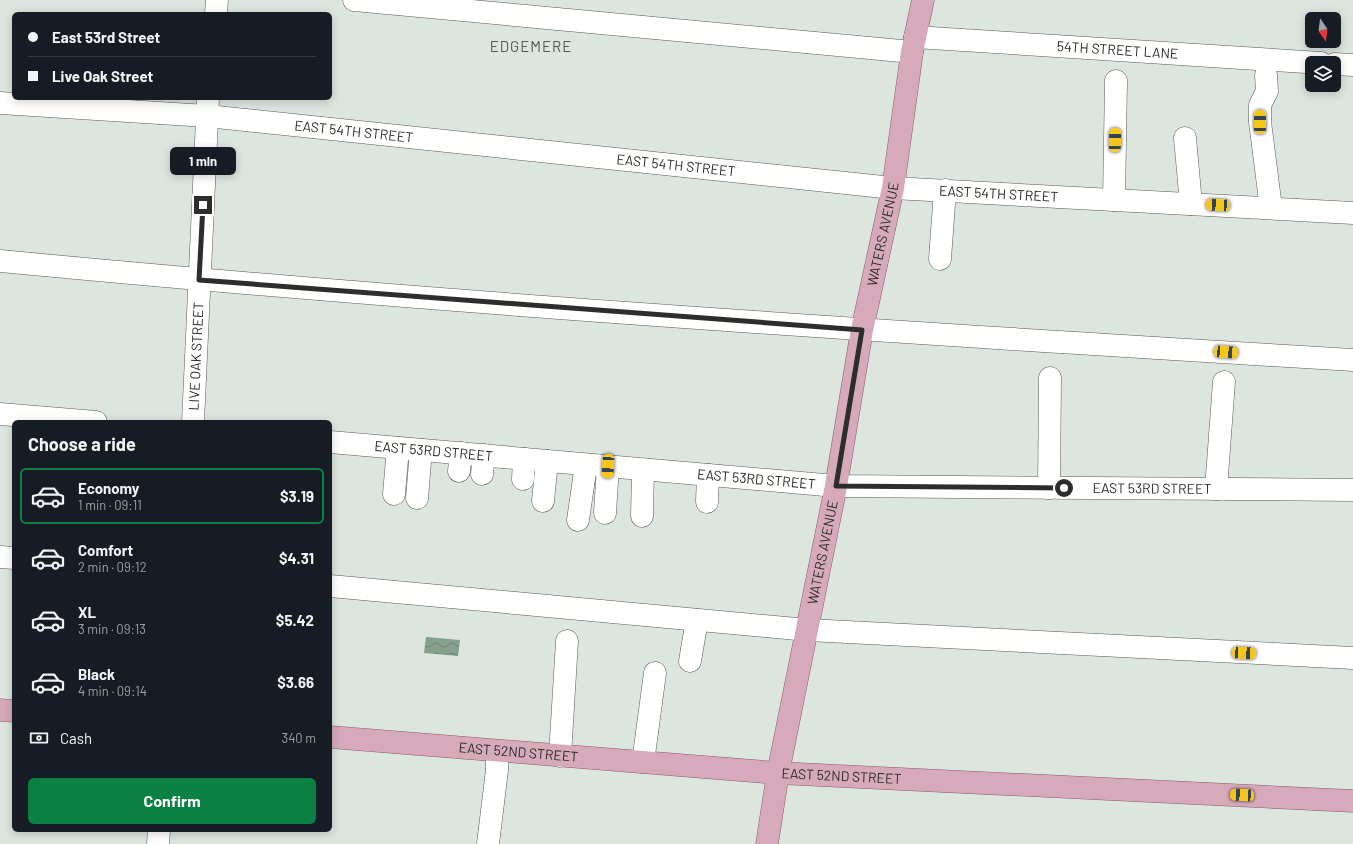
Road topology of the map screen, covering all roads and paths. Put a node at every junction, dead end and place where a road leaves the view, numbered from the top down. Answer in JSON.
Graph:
{"nodes":[{"id":1,"x":217,"y":0,"type":"edge"},
{"id":2,"x":354,"y":0,"type":"edge"},
{"id":3,"x":923,"y":0,"type":"edge"},
{"id":4,"x":216,"y":12,"type":"edge"},
{"id":5,"x":914,"y":44,"type":"junction"},
{"id":6,"x":1305,"y":62,"type":"edge"},
{"id":7,"x":1341,"y":64,"type":"edge"},
{"id":8,"x":1353,"y":65,"type":"edge"},
{"id":9,"x":1266,"y":75,"type":"dead end"},
{"id":10,"x":1116,"y":81,"type":"dead end"},
{"id":11,"x":0,"y":103,"type":"edge"},
{"id":12,"x":208,"y":107,"type":"edge"},
{"id":13,"x":1185,"y":138,"type":"dead end"},
{"id":14,"x":893,"y":188,"type":"junction"},
{"id":15,"x":945,"y":190,"type":"junction"},
{"id":16,"x":1114,"y":200,"type":"junction"},
{"id":17,"x":1191,"y":204,"type":"junction"},
{"id":18,"x":1272,"y":208,"type":"junction"},
{"id":19,"x":1353,"y":213,"type":"edge"},
{"id":20,"x":940,"y":259,"type":"dead end"},
{"id":21,"x":0,"y":261,"type":"edge"},
{"id":22,"x":199,"y":280,"type":"junction"},
{"id":23,"x":862,"y":330,"type":"junction"},
{"id":24,"x":1353,"y":360,"type":"edge"},
{"id":25,"x":1050,"y":378,"type":"dead end"},
{"id":26,"x":1230,"y":383,"type":"dead end"},
{"id":27,"x":0,"y":414,"type":"edge"},
{"id":28,"x":72,"y":420,"type":"edge"},
{"id":29,"x":193,"y":420,"type":"edge"},
{"id":30,"x":332,"y":442,"type":"edge"},
{"id":31,"x":398,"y":448,"type":"junction"},
{"id":32,"x":421,"y":450,"type":"junction"},
{"id":33,"x":547,"y":461,"type":"junction"},
{"id":34,"x":586,"y":465,"type":"junction"},
{"id":35,"x":608,"y":466,"type":"junction"},
{"id":36,"x":643,"y":470,"type":"junction"},
{"id":37,"x":708,"y":475,"type":"junction"},
{"id":38,"x":836,"y":486,"type":"junction"},
{"id":39,"x":1049,"y":488,"type":"junction"},
{"id":40,"x":1222,"y":489,"type":"junction"},
{"id":41,"x":1353,"y":490,"type":"edge"},
{"id":42,"x":394,"y":494,"type":"dead end"},
{"id":43,"x":416,"y":498,"type":"dead end"},
{"id":44,"x":543,"y":501,"type":"dead end"},
{"id":45,"x":707,"y":502,"type":"dead end"},
{"id":46,"x":605,"y":513,"type":"dead end"},
{"id":47,"x":642,"y":516,"type":"dead end"},
{"id":48,"x":578,"y":520,"type":"dead end"},
{"id":49,"x":0,"y":557,"type":"edge"},
{"id":50,"x":12,"y":558,"type":"edge"},
{"id":51,"x":332,"y":586,"type":"edge"},
{"id":52,"x":697,"y":620,"type":"junction"},
{"id":53,"x":808,"y":630,"type":"junction"},
{"id":54,"x":566,"y":641,"type":"dead end"},
{"id":55,"x":1353,"y":658,"type":"edge"},
{"id":56,"x":690,"y":661,"type":"dead end"},
{"id":57,"x":655,"y":672,"type":"dead end"},
{"id":58,"x":0,"y":710,"type":"edge"},
{"id":59,"x":12,"y":711,"type":"edge"},
{"id":60,"x":332,"y":737,"type":"edge"},
{"id":61,"x":497,"y":750,"type":"junction"},
{"id":62,"x":560,"y":756,"type":"junction"},
{"id":63,"x":643,"y":762,"type":"junction"},
{"id":64,"x":778,"y":773,"type":"junction"},
{"id":65,"x":1353,"y":801,"type":"edge"},
{"id":66,"x":159,"y":832,"type":"edge"},
{"id":67,"x":158,"y":844,"type":"edge"},
{"id":68,"x":488,"y":844,"type":"edge"},
{"id":69,"x":767,"y":844,"type":"edge"}],
"edges":[{"from":1,"to":4,"type":"street"},
{"from":2,"to":5,"type":"street","name":"54TH STREET LANE"},
{"from":3,"to":5,"type":"main road","name":"WATERS AVENUE"},
{"from":5,"to":6,"type":"street","name":"54TH STREET LANE"},
{"from":5,"to":14,"type":"main road","name":"WATERS AVENUE"},
{"from":7,"to":8,"type":"street"},
{"from":9,"to":18,"type":"street"},
{"from":10,"to":16,"type":"street"},
{"from":11,"to":12,"type":"street","name":"EAST 54TH STREET"},
{"from":12,"to":14,"type":"street","name":"EAST 54TH STREET"},
{"from":12,"to":22,"type":"street","name":"LIVE OAK STREET"},
{"from":13,"to":17,"type":"street"},
{"from":14,"to":15,"type":"street","name":"EAST 54TH STREET"},
{"from":14,"to":23,"type":"main road","name":"WATERS AVENUE"},
{"from":15,"to":16,"type":"street","name":"EAST 54TH STREET"},
{"from":15,"to":20,"type":"street"},
{"from":16,"to":17,"type":"street","name":"EAST 54TH STREET"},
{"from":17,"to":18,"type":"street","name":"EAST 54TH STREET"},
{"from":18,"to":19,"type":"street","name":"EAST 54TH STREET"},
{"from":21,"to":22,"type":"street"},
{"from":22,"to":23,"type":"street"},
{"from":22,"to":29,"type":"street","name":"LIVE OAK STREET"},
{"from":23,"to":24,"type":"street"},
{"from":23,"to":38,"type":"main road","name":"WATERS AVENUE"},
{"from":25,"to":39,"type":"street"},
{"from":26,"to":40,"type":"street"},
{"from":27,"to":28,"type":"street"},
{"from":30,"to":31,"type":"street","name":"EAST 53RD STREET"},
{"from":31,"to":32,"type":"street","name":"EAST 53RD STREET"},
{"from":31,"to":42,"type":"street"},
{"from":32,"to":33,"type":"street","name":"EAST 53RD STREET"},
{"from":32,"to":43,"type":"street"},
{"from":33,"to":34,"type":"street","name":"EAST 53RD STREET"},
{"from":33,"to":44,"type":"street"},
{"from":34,"to":35,"type":"street","name":"EAST 53RD STREET"},
{"from":34,"to":48,"type":"street"},
{"from":35,"to":36,"type":"street","name":"EAST 53RD STREET"},
{"from":35,"to":46,"type":"street"},
{"from":36,"to":37,"type":"street","name":"EAST 53RD STREET"},
{"from":36,"to":47,"type":"street"},
{"from":37,"to":38,"type":"street","name":"EAST 53RD STREET"},
{"from":37,"to":45,"type":"street"},
{"from":38,"to":39,"type":"street","name":"EAST 53RD STREET"},
{"from":38,"to":53,"type":"main road","name":"WATERS AVENUE"},
{"from":39,"to":40,"type":"street","name":"EAST 53RD STREET"},
{"from":40,"to":41,"type":"street","name":"EAST 53RD STREET"},
{"from":49,"to":50,"type":"street"},
{"from":51,"to":52,"type":"street"},
{"from":52,"to":53,"type":"street"},
{"from":52,"to":56,"type":"street"},
{"from":53,"to":55,"type":"street"},
{"from":53,"to":64,"type":"main road","name":"WATERS AVENUE"},
{"from":54,"to":62,"type":"street"},
{"from":57,"to":63,"type":"street"},
{"from":58,"to":59,"type":"main road"},
{"from":60,"to":61,"type":"main road","name":"EAST 52ND STREET"},
{"from":61,"to":62,"type":"main road","name":"EAST 52ND STREET"},
{"from":61,"to":68,"type":"street"},
{"from":62,"to":63,"type":"main road","name":"EAST 52ND STREET"},
{"from":63,"to":64,"type":"main road","name":"EAST 52ND STREET"},
{"from":64,"to":65,"type":"main road","name":"EAST 52ND STREET"},
{"from":64,"to":69,"type":"main road","name":"WATERS AVENUE"},
{"from":66,"to":67,"type":"street"}]}
